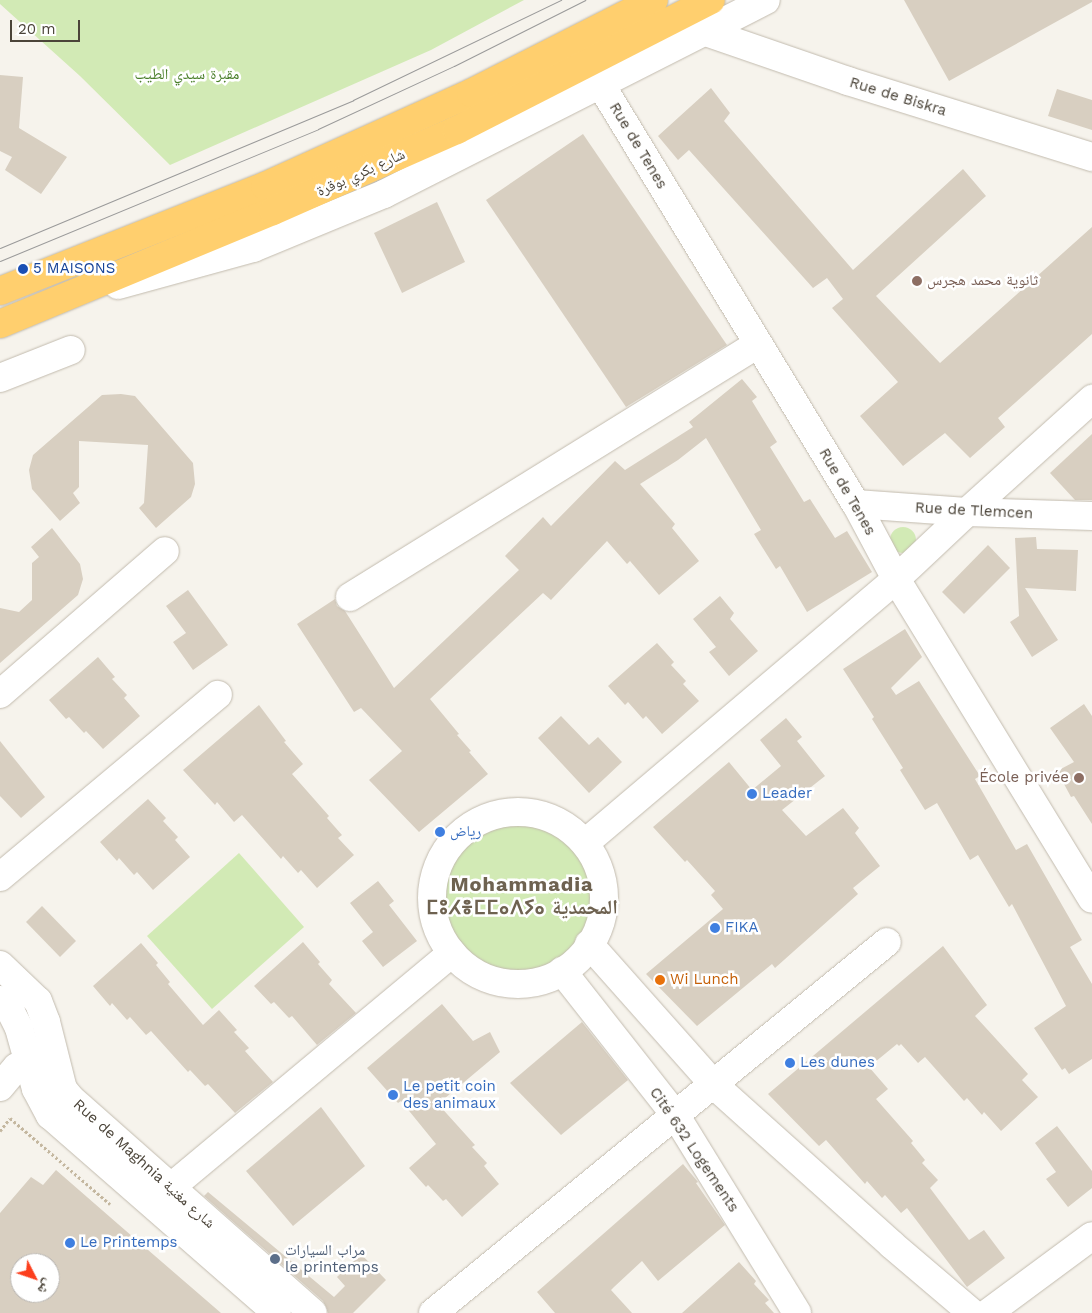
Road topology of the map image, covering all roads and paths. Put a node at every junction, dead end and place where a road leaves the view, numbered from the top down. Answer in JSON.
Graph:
{"nodes":[{"id":1,"x":654,"y":0,"type":"edge"},
{"id":2,"x":712,"y":0,"type":"edge"},
{"id":3,"x":766,"y":0,"type":"edge"},
{"id":4,"x":706,"y":32,"type":"junction"},
{"id":5,"x":601,"y":86,"type":"junction"},
{"id":6,"x":1092,"y":157,"type":"edge"},
{"id":7,"x":0,"y":291,"type":"edge"},
{"id":8,"x":51,"y":303,"type":"junction"},
{"id":9,"x":0,"y":324,"type":"edge"},
{"id":10,"x":758,"y":344,"type":"junction"},
{"id":11,"x":71,"y":350,"type":"dead end"},
{"id":12,"x":0,"y":378,"type":"edge"},
{"id":13,"x":1092,"y":399,"type":"edge"},
{"id":14,"x":856,"y":504,"type":"junction"},
{"id":15,"x":967,"y":512,"type":"junction"},
{"id":16,"x":1092,"y":516,"type":"edge"},
{"id":17,"x":165,"y":551,"type":"dead end"},
{"id":18,"x":896,"y":579,"type":"junction"},
{"id":19,"x":350,"y":596,"type":"dead end"},
{"id":20,"x":0,"y":694,"type":"edge"},
{"id":21,"x":218,"y":695,"type":"dead end"},
{"id":22,"x":585,"y":843,"type":"junction"},
{"id":23,"x":0,"y":877,"type":"edge"},
{"id":24,"x":1092,"y":900,"type":"edge"},
{"id":25,"x":887,"y":942,"type":"dead end"},
{"id":26,"x":589,"y":944,"type":"junction"},
{"id":27,"x":452,"y":953,"type":"junction"},
{"id":28,"x":0,"y":965,"type":"edge"},
{"id":29,"x":562,"y":971,"type":"junction"},
{"id":30,"x":0,"y":1000,"type":"edge"},
{"id":31,"x":53,"y":1052,"type":"junction"},
{"id":32,"x":28,"y":1060,"type":"junction"},
{"id":33,"x":714,"y":1085,"type":"junction"},
{"id":34,"x":0,"y":1087,"type":"edge"},
{"id":35,"x":676,"y":1116,"type":"junction"},
{"id":36,"x":0,"y":1131,"type":"edge"},
{"id":37,"x":38,"y":1144,"type":"dead end"},
{"id":38,"x":159,"y":1194,"type":"junction"},
{"id":39,"x":1092,"y":1236,"type":"edge"},
{"id":40,"x":278,"y":1313,"type":"edge"},
{"id":41,"x":313,"y":1313,"type":"edge"},
{"id":42,"x":433,"y":1313,"type":"edge"},
{"id":43,"x":797,"y":1313,"type":"edge"},
{"id":44,"x":972,"y":1313,"type":"edge"},
{"id":45,"x":988,"y":1313,"type":"edge"}],
"edges":[{"from":1,"to":7,"type":"highway","name":"شارع بكري بوقرة"},
{"from":2,"to":8,"type":"highway","name":"شارع بكري بوقرة"},
{"from":3,"to":4,"type":"street"},
{"from":4,"to":5,"type":"street"},
{"from":4,"to":6,"type":"street","name":"Rue de Biskra"},
{"from":5,"to":8,"type":"street"},
{"from":5,"to":10,"type":"street","name":"Rue de Tenes"},
{"from":8,"to":9,"type":"highway","name":"شارع بكري بوقرة"},
{"from":10,"to":14,"type":"street","name":"Rue de Tenes"},
{"from":10,"to":19,"type":"street"},
{"from":11,"to":12,"type":"street"},
{"from":13,"to":15,"type":"street"},
{"from":14,"to":15,"type":"street","name":"Rue de Tlemcen"},
{"from":14,"to":18,"type":"street","name":"Rue de Tenes"},
{"from":15,"to":16,"type":"street","name":"Rue de Tlemcen"},
{"from":15,"to":18,"type":"street"},
{"from":17,"to":20,"type":"street"},
{"from":18,"to":22,"type":"street"},
{"from":18,"to":24,"type":"street","name":"Rue de Tenes"},
{"from":21,"to":23,"type":"street"},
{"from":22,"to":26,"type":"street"},
{"from":22,"to":27,"type":"street"},
{"from":25,"to":33,"type":"street"},
{"from":26,"to":29,"type":"street"},
{"from":26,"to":33,"type":"street"},
{"from":27,"to":29,"type":"street"},
{"from":27,"to":38,"type":"street"},
{"from":28,"to":31,"type":"street","name":"Rue de Maghnia شارع مغنية"},
{"from":29,"to":35,"type":"street","name":"Cité 632 Logements"},
{"from":30,"to":32,"type":"street","name":"Rue de Maghnia شارع مغنية"},
{"from":31,"to":32,"type":"street"},
{"from":31,"to":38,"type":"street","name":"Rue de Maghnia شارع مغنية"},
{"from":32,"to":34,"type":"street"},
{"from":32,"to":38,"type":"street","name":"Rue de Maghnia شارع مغنية"},
{"from":33,"to":35,"type":"street"},
{"from":33,"to":44,"type":"street"},
{"from":35,"to":42,"type":"street"},
{"from":35,"to":43,"type":"street","name":"Cité 632 Logements"},
{"from":36,"to":37,"type":"path"},
{"from":38,"to":40,"type":"street","name":"Rue de Maghnia شارع مغنية"},
{"from":38,"to":41,"type":"street","name":"Rue de Maghnia شارع مغنية"},
{"from":39,"to":45,"type":"street"}]}
